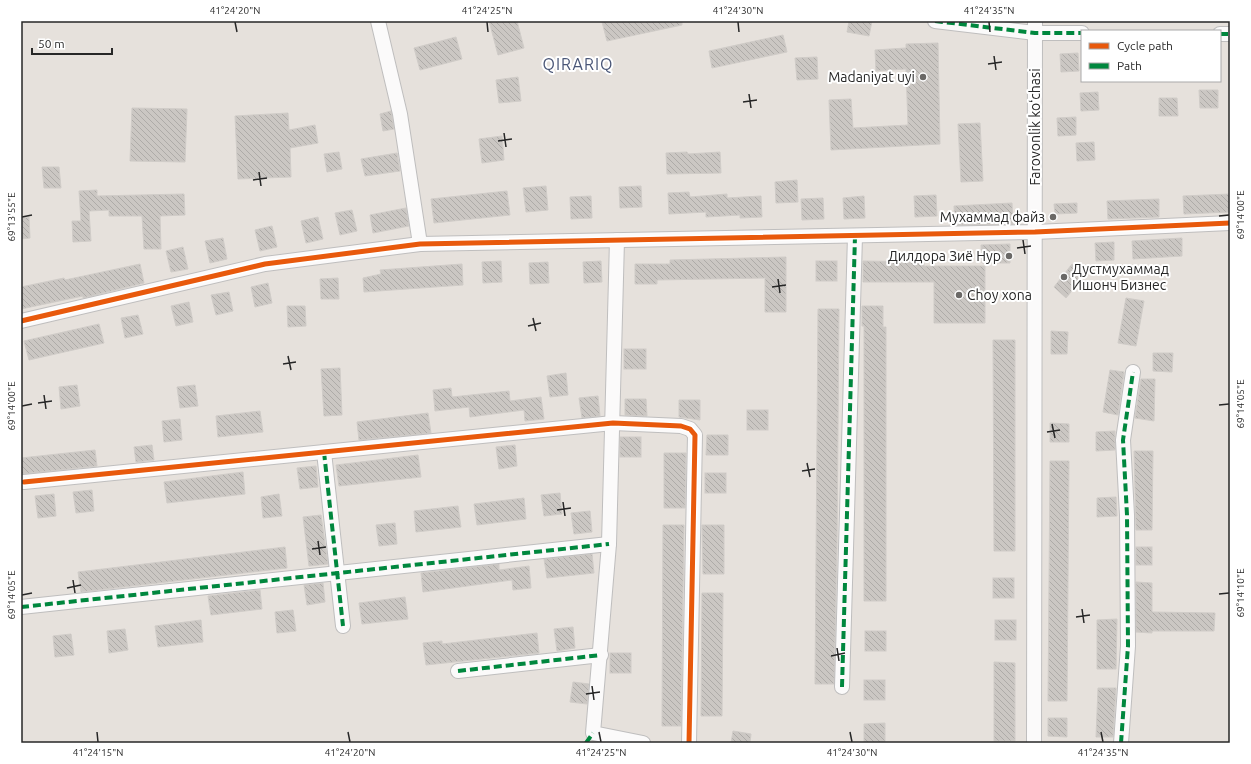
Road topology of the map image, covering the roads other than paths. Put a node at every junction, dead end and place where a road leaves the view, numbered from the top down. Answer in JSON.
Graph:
{"nodes":[{"id":1,"x":378,"y":21,"type":"edge"},
{"id":2,"x":935,"y":21,"type":"edge"},
{"id":3,"x":1035,"y":27,"type":"edge"},
{"id":4,"x":1081,"y":33,"type":"edge"},
{"id":5,"x":1230,"y":223,"type":"edge"},
{"id":6,"x":1035,"y":232,"type":"junction"},
{"id":7,"x":855,"y":236,"type":"junction"},
{"id":8,"x":617,"y":240,"type":"junction"},
{"id":9,"x":420,"y":244,"type":"junction"},
{"id":10,"x":21,"y":321,"type":"edge"},
{"id":11,"x":1133,"y":372,"type":"dead end"},
{"id":12,"x":613,"y":423,"type":"junction"},
{"id":13,"x":324,"y":452,"type":"junction"},
{"id":14,"x":24,"y":482,"type":"dead end"},
{"id":15,"x":609,"y":544,"type":"junction"},
{"id":16,"x":337,"y":573,"type":"junction"},
{"id":17,"x":21,"y":607,"type":"edge"},
{"id":18,"x":343,"y":626,"type":"dead end"},
{"id":19,"x":601,"y":654,"type":"junction"},
{"id":20,"x":458,"y":671,"type":"dead end"},
{"id":21,"x":842,"y":687,"type":"dead end"},
{"id":22,"x":643,"y":743,"type":"edge"},
{"id":23,"x":689,"y":743,"type":"edge"},
{"id":24,"x":1034,"y":743,"type":"edge"},
{"id":25,"x":1121,"y":743,"type":"edge"}],
"edges":[{"from":1,"to":9,"type":"street"},
{"from":2,"to":3,"type":"street"},
{"from":3,"to":4,"type":"street"},
{"from":3,"to":6,"type":"street","name":"Farovonlik koʻchasi"},
{"from":5,"to":6,"type":"street"},
{"from":6,"to":7,"type":"street"},
{"from":6,"to":24,"type":"street","name":"Farovonlik koʻchasi"},
{"from":7,"to":8,"type":"street"},
{"from":7,"to":21,"type":"street"},
{"from":8,"to":9,"type":"street"},
{"from":8,"to":12,"type":"street"},
{"from":9,"to":10,"type":"street"},
{"from":11,"to":25,"type":"street"},
{"from":12,"to":13,"type":"street"},
{"from":12,"to":15,"type":"street"},
{"from":12,"to":23,"type":"street"},
{"from":13,"to":14,"type":"street"},
{"from":13,"to":16,"type":"street"},
{"from":15,"to":16,"type":"street"},
{"from":15,"to":19,"type":"street"},
{"from":16,"to":17,"type":"street"},
{"from":16,"to":18,"type":"street"},
{"from":19,"to":20,"type":"street"},
{"from":19,"to":22,"type":"street"}]}
